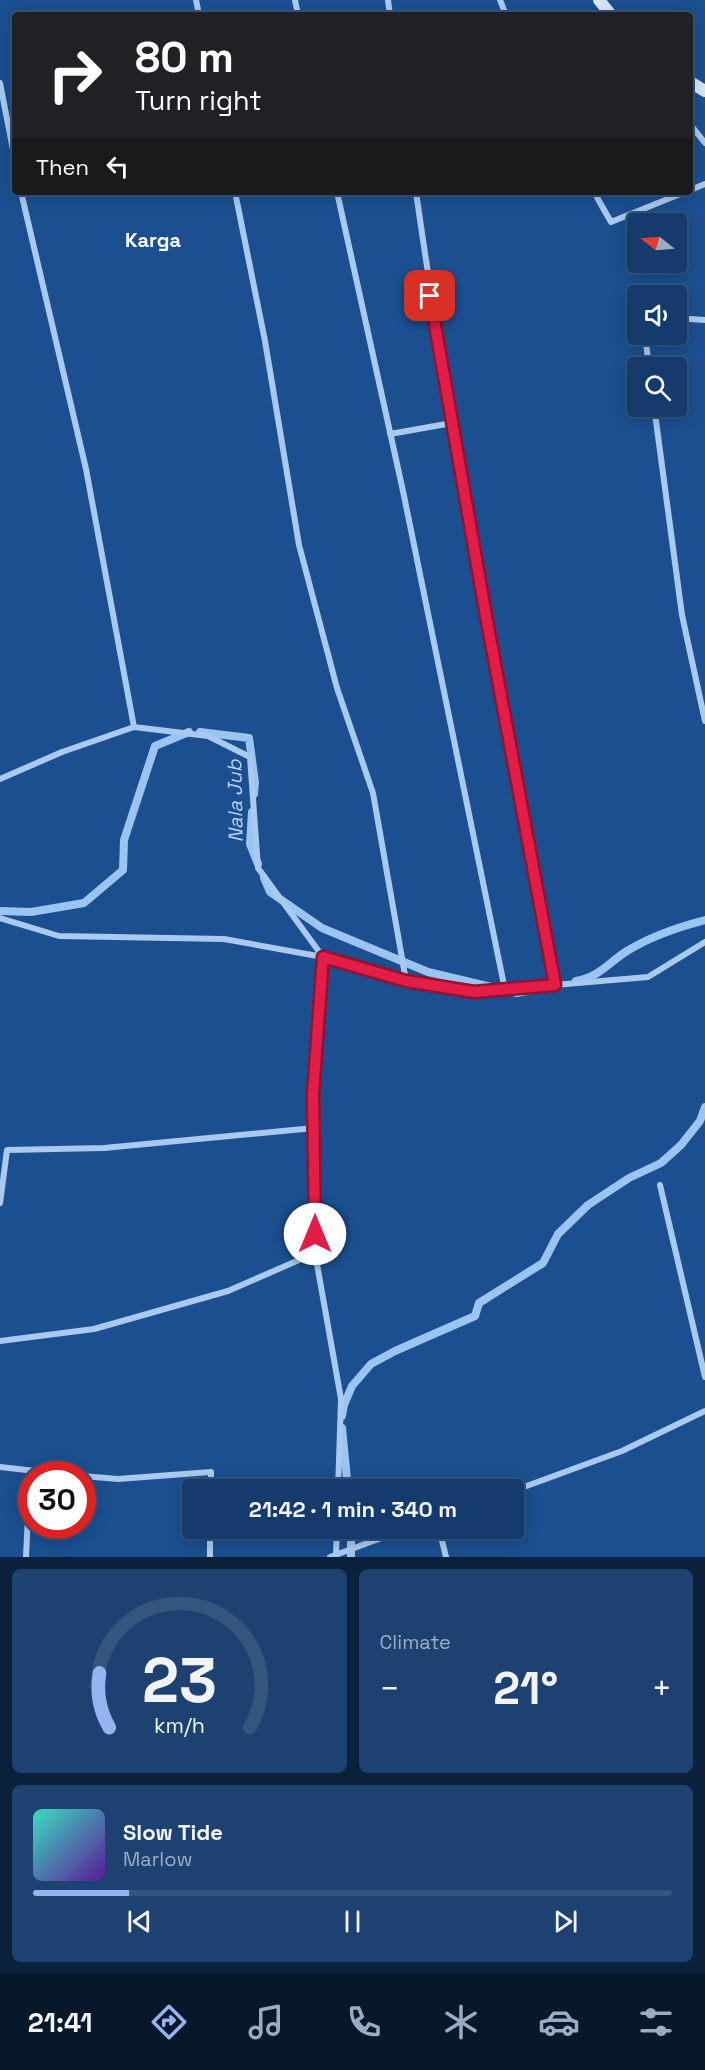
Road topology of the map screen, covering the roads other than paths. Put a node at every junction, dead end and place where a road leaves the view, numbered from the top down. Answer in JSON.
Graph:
{"nodes":[{"id":1,"x":599,"y":0,"type":"edge"},
{"id":2,"x":609,"y":12,"type":"edge"},
{"id":3,"x":0,"y":83,"type":"edge"},
{"id":4,"x":693,"y":128,"type":"edge"},
{"id":5,"x":705,"y":143,"type":"edge"},
{"id":6,"x":12,"y":145,"type":"edge"},
{"id":7,"x":22,"y":195,"type":"edge"},
{"id":8,"x":236,"y":195,"type":"edge"},
{"id":9,"x":338,"y":195,"type":"edge"},
{"id":10,"x":416,"y":195,"type":"edge"},
{"id":11,"x":596,"y":195,"type":"edge"},
{"id":12,"x":678,"y":195,"type":"edge"},
{"id":13,"x":687,"y":319,"type":"edge"},
{"id":14,"x":705,"y":320,"type":"edge"},
{"id":15,"x":655,"y":417,"type":"edge"},
{"id":16,"x":452,"y":423,"type":"junction"},
{"id":17,"x":390,"y":434,"type":"junction"},
{"id":18,"x":705,"y":721,"type":"edge"},
{"id":19,"x":134,"y":727,"type":"junction"},
{"id":20,"x":0,"y":779,"type":"edge"},
{"id":21,"x":0,"y":918,"type":"edge"},
{"id":22,"x":705,"y":942,"type":"edge"},
{"id":23,"x":323,"y":957,"type":"junction"},
{"id":24,"x":406,"y":981,"type":"junction"},
{"id":25,"x":555,"y":985,"type":"junction"},
{"id":26,"x":505,"y":990,"type":"junction"},
{"id":27,"x":314,"y":1128,"type":"junction"},
{"id":28,"x":660,"y":1185,"type":"dead end"},
{"id":29,"x":0,"y":1203,"type":"edge"},
{"id":30,"x":315,"y":1253,"type":"junction"},
{"id":31,"x":0,"y":1341,"type":"edge"},
{"id":32,"x":705,"y":1377,"type":"edge"},
{"id":33,"x":705,"y":1411,"type":"edge"},
{"id":34,"x":0,"y":1467,"type":"edge"},
{"id":35,"x":18,"y":1470,"type":"edge"},
{"id":36,"x":96,"y":1477,"type":"edge"},
{"id":37,"x":212,"y":1479,"type":"edge"},
{"id":38,"x":338,"y":1479,"type":"edge"},
{"id":39,"x":524,"y":1487,"type":"edge"},
{"id":40,"x":27,"y":1539,"type":"edge"},
{"id":41,"x":210,"y":1539,"type":"edge"},
{"id":42,"x":335,"y":1539,"type":"edge"},
{"id":43,"x":377,"y":1539,"type":"edge"},
{"id":44,"x":442,"y":1539,"type":"edge"},
{"id":45,"x":351,"y":1548,"type":"junction"},
{"id":46,"x":333,"y":1555,"type":"edge"},
{"id":47,"x":26,"y":1557,"type":"edge"},
{"id":48,"x":210,"y":1557,"type":"edge"},
{"id":49,"x":351,"y":1557,"type":"edge"},
{"id":50,"x":446,"y":1557,"type":"edge"}],
"edges":[{"from":1,"to":2,"type":"street"},
{"from":3,"to":6,"type":"street"},
{"from":4,"to":5,"type":"street"},
{"from":7,"to":19,"type":"street"},
{"from":8,"to":24,"type":"street"},
{"from":9,"to":17,"type":"street"},
{"from":10,"to":16,"type":"street"},
{"from":11,"to":12,"type":"street"},
{"from":13,"to":14,"type":"street"},
{"from":15,"to":18,"type":"street"},
{"from":16,"to":17,"type":"street"},
{"from":16,"to":25,"type":"street"},
{"from":17,"to":26,"type":"street"},
{"from":19,"to":20,"type":"street"},
{"from":19,"to":23,"type":"street"},
{"from":21,"to":23,"type":"street"},
{"from":22,"to":25,"type":"street"},
{"from":23,"to":24,"type":"street"},
{"from":23,"to":27,"type":"street"},
{"from":24,"to":26,"type":"street"},
{"from":25,"to":26,"type":"street"},
{"from":27,"to":29,"type":"street"},
{"from":27,"to":30,"type":"street"},
{"from":28,"to":32,"type":"street"},
{"from":30,"to":31,"type":"street"},
{"from":30,"to":38,"type":"street"},
{"from":33,"to":39,"type":"street"},
{"from":34,"to":35,"type":"street"},
{"from":36,"to":37,"type":"street"},
{"from":40,"to":47,"type":"street"},
{"from":41,"to":48,"type":"street"},
{"from":42,"to":46,"type":"street"},
{"from":43,"to":45,"type":"street"},
{"from":44,"to":50,"type":"street"},
{"from":45,"to":46,"type":"street"},
{"from":45,"to":49,"type":"street"}]}
